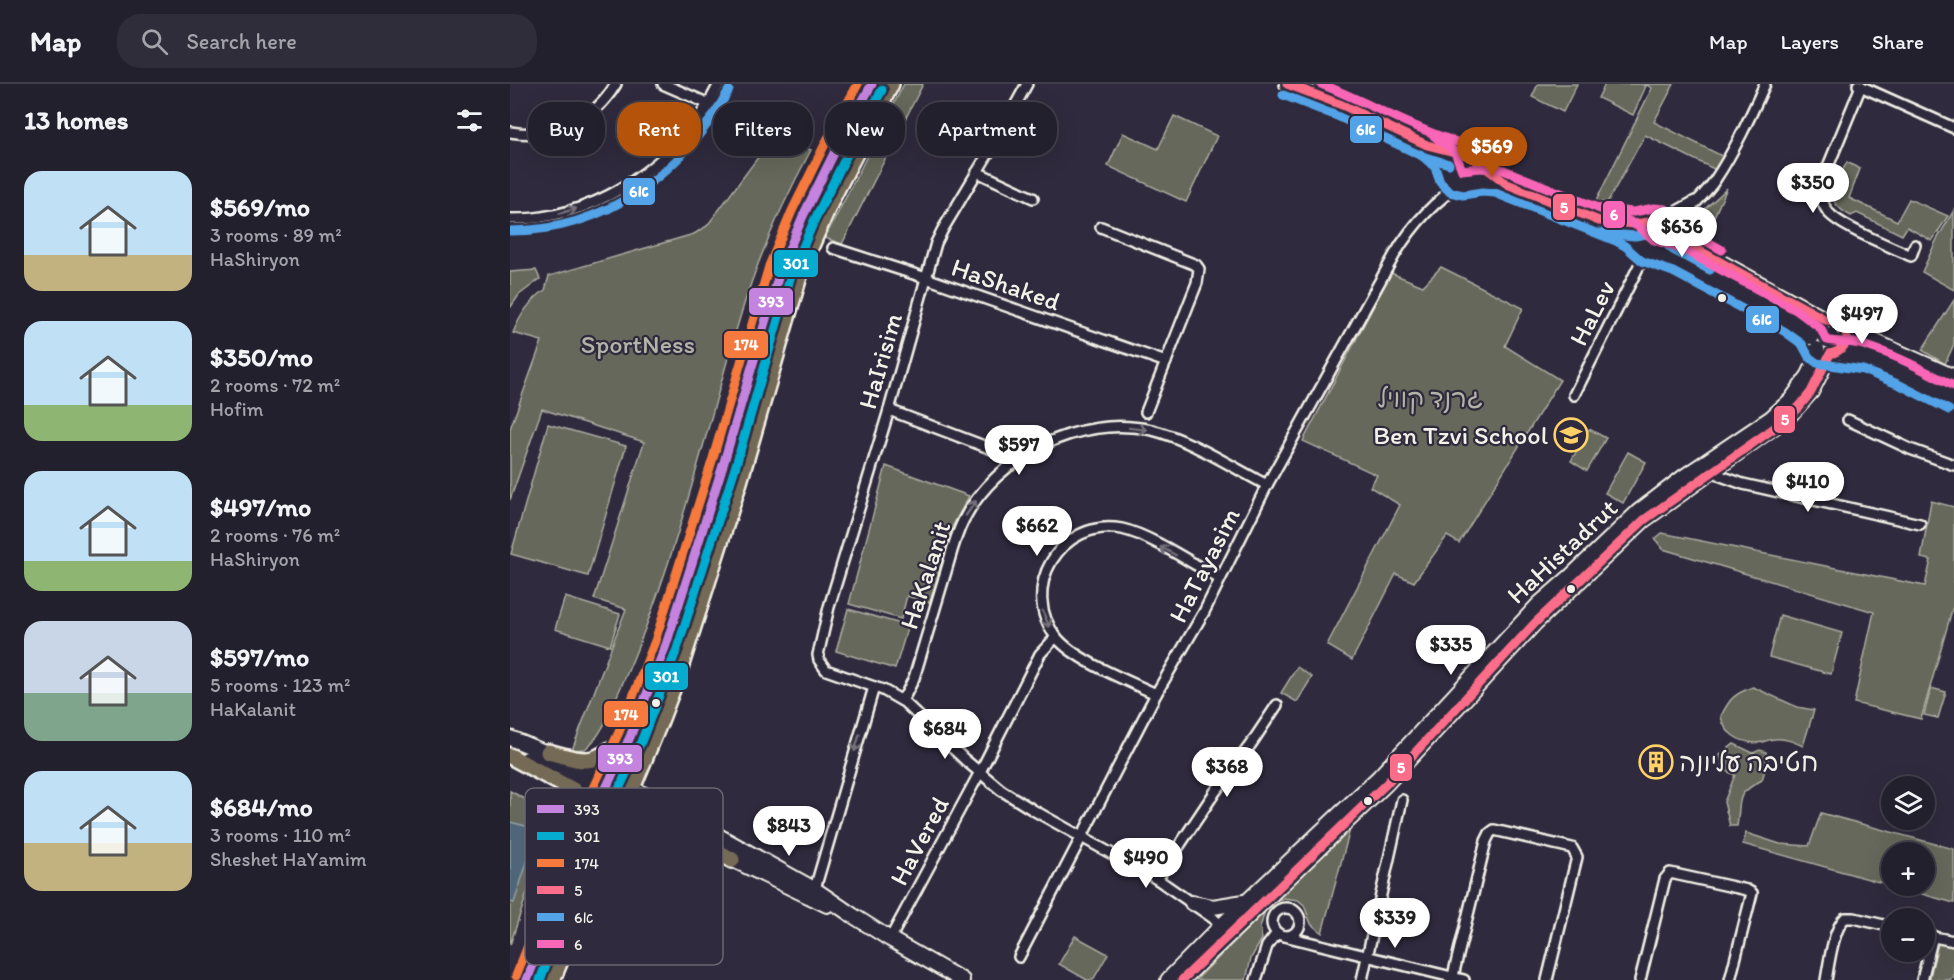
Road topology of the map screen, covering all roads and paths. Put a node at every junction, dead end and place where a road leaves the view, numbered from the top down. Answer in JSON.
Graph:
{"nodes":[{"id":1,"x":616,"y":84,"type":"edge"},
{"id":2,"x":663,"y":84,"type":"edge"},
{"id":3,"x":719,"y":84,"type":"edge"},
{"id":4,"x":872,"y":84,"type":"edge"},
{"id":5,"x":891,"y":84,"type":"edge"},
{"id":6,"x":1027,"y":84,"type":"edge"},
{"id":7,"x":1287,"y":84,"type":"edge"},
{"id":8,"x":1765,"y":84,"type":"edge"},
{"id":9,"x":1859,"y":85,"type":"edge"},
{"id":10,"x":709,"y":104,"type":"junction"},
{"id":11,"x":1954,"y":128,"type":"edge"},
{"id":12,"x":510,"y":132,"type":"edge"},
{"id":13,"x":1427,"y":145,"type":"junction"},
{"id":14,"x":1460,"y":154,"type":"junction"},
{"id":15,"x":1477,"y":163,"type":"junction"},
{"id":16,"x":1449,"y":169,"type":"junction"},
{"id":17,"x":977,"y":172,"type":"junction"},
{"id":18,"x":1467,"y":182,"type":"junction"},
{"id":19,"x":1507,"y":184,"type":"junction"},
{"id":20,"x":1702,"y":196,"type":"junction"},
{"id":21,"x":1033,"y":198,"type":"dead end"},
{"id":22,"x":1438,"y":200,"type":"junction"},
{"id":23,"x":510,"y":219,"type":"edge"},
{"id":24,"x":1599,"y":221,"type":"junction"},
{"id":25,"x":1652,"y":221,"type":"junction"},
{"id":26,"x":1101,"y":226,"type":"dead end"},
{"id":27,"x":1674,"y":234,"type":"junction"},
{"id":28,"x":1916,"y":245,"type":"dead end"},
{"id":29,"x":833,"y":248,"type":"dead end"},
{"id":30,"x":1649,"y":250,"type":"junction"},
{"id":31,"x":926,"y":278,"type":"junction"},
{"id":32,"x":1826,"y":320,"type":"junction"},
{"id":33,"x":1844,"y":328,"type":"junction"},
{"id":34,"x":1825,"y":348,"type":"junction"},
{"id":35,"x":1166,"y":362,"type":"junction"},
{"id":36,"x":1954,"y":377,"type":"edge"},
{"id":37,"x":1574,"y":395,"type":"dead end"},
{"id":38,"x":1954,"y":399,"type":"edge"},
{"id":39,"x":889,"y":410,"type":"junction"},
{"id":40,"x":1146,"y":412,"type":"dead end"},
{"id":41,"x":1848,"y":420,"type":"dead end"},
{"id":42,"x":1712,"y":464,"type":"junction"},
{"id":43,"x":1012,"y":465,"type":"junction"},
{"id":44,"x":1954,"y":465,"type":"edge"},
{"id":45,"x":1267,"y":485,"type":"junction"},
{"id":46,"x":1920,"y":524,"type":"dead end"},
{"id":47,"x":1220,"y":579,"type":"junction"},
{"id":48,"x":1056,"y":637,"type":"junction"},
{"id":49,"x":874,"y":687,"type":"junction"},
{"id":50,"x":1156,"y":694,"type":"junction"},
{"id":51,"x":901,"y":700,"type":"junction"},
{"id":52,"x":1277,"y":705,"type":"dead end"},
{"id":53,"x":630,"y":737,"type":"junction"},
{"id":54,"x":510,"y":738,"type":"edge"},
{"id":55,"x":548,"y":752,"type":"junction"},
{"id":56,"x":510,"y":754,"type":"edge"},
{"id":57,"x":980,"y":772,"type":"junction"},
{"id":58,"x":603,"y":782,"type":"junction"},
{"id":59,"x":570,"y":788,"type":"edge"},
{"id":60,"x":601,"y":788,"type":"edge"},
{"id":61,"x":616,"y":788,"type":"edge"},
{"id":62,"x":632,"y":788,"type":"edge"},
{"id":63,"x":1402,"y":800,"type":"dead end"},
{"id":64,"x":1082,"y":837,"type":"junction"},
{"id":65,"x":723,"y":845,"type":"edge"},
{"id":66,"x":723,"y":854,"type":"edge"},
{"id":67,"x":723,"y":855,"type":"edge"},
{"id":68,"x":732,"y":860,"type":"junction"},
{"id":69,"x":1157,"y":879,"type":"junction"},
{"id":70,"x":814,"y":894,"type":"junction"},
{"id":71,"x":1246,"y":902,"type":"junction"},
{"id":72,"x":1192,"y":903,"type":"junction"},
{"id":73,"x":1301,"y":919,"type":"junction"},
{"id":74,"x":1881,"y":924,"type":"edge"},
{"id":75,"x":1225,"y":930,"type":"junction"},
{"id":76,"x":1280,"y":935,"type":"junction"},
{"id":77,"x":1935,"y":936,"type":"edge"},
{"id":78,"x":890,"y":939,"type":"junction"},
{"id":79,"x":1954,"y":941,"type":"edge"},
{"id":80,"x":1319,"y":944,"type":"junction"},
{"id":81,"x":1020,"y":957,"type":"dead end"},
{"id":82,"x":1367,"y":957,"type":"junction"},
{"id":83,"x":1925,"y":962,"type":"edge"},
{"id":84,"x":533,"y":965,"type":"edge"},
{"id":85,"x":560,"y":965,"type":"edge"},
{"id":86,"x":561,"y":965,"type":"edge"},
{"id":87,"x":1452,"y":979,"type":"edge"},
{"id":88,"x":527,"y":980,"type":"edge"},
{"id":89,"x":554,"y":980,"type":"edge"},
{"id":90,"x":962,"y":980,"type":"edge"},
{"id":91,"x":1168,"y":980,"type":"edge"},
{"id":92,"x":1182,"y":980,"type":"edge"},
{"id":93,"x":1256,"y":980,"type":"edge"},
{"id":94,"x":1362,"y":980,"type":"edge"},
{"id":95,"x":1464,"y":980,"type":"edge"},
{"id":96,"x":1547,"y":980,"type":"edge"},
{"id":97,"x":1640,"y":980,"type":"edge"},
{"id":98,"x":1731,"y":980,"type":"edge"},
{"id":99,"x":1826,"y":980,"type":"edge"},
{"id":100,"x":1922,"y":980,"type":"edge"}],
"edges":[{"from":1,"to":12,"type":"street"},
{"from":2,"to":10,"type":"street"},
{"from":3,"to":10,"type":"street"},
{"from":4,"to":53,"type":"main road"},
{"from":5,"to":62,"type":"main road"},
{"from":6,"to":17,"type":"street","name":"HaIrisim"},
{"from":7,"to":13,"type":"street"},
{"from":8,"to":20,"type":"street"},
{"from":9,"to":11,"type":"street"},
{"from":9,"to":28,"type":"street"},
{"from":23,"to":10,"type":"street","one_way":true},
{"from":13,"to":14,"type":"street"},
{"from":13,"to":16,"type":"street"},
{"from":14,"to":15,"type":"street"},
{"from":14,"to":16,"type":"street"},
{"from":15,"to":18,"type":"street"},
{"from":15,"to":19,"type":"street"},
{"from":16,"to":18,"type":"street"},
{"from":16,"to":22,"type":"street","name":"HaTayasim"},
{"from":17,"to":21,"type":"street"},
{"from":17,"to":31,"type":"street","name":"HaIrisim"},
{"from":18,"to":19,"type":"street"},
{"from":18,"to":22,"type":"street","name":"HaTayasim"},
{"from":19,"to":24,"type":"street"},
{"from":20,"to":25,"type":"street"},
{"from":20,"to":27,"type":"street"},
{"from":22,"to":45,"type":"street","name":"HaTayasim"},
{"from":24,"to":25,"type":"street"},
{"from":24,"to":30,"type":"street"},
{"from":25,"to":27,"type":"street"},
{"from":25,"to":30,"type":"street"},
{"from":26,"to":35,"type":"street"},
{"from":27,"to":30,"type":"street"},
{"from":27,"to":32,"type":"street"},
{"from":29,"to":31,"type":"street","name":"HaShaked"},
{"from":30,"to":34,"type":"street"},
{"from":30,"to":37,"type":"street","name":"HaLev"},
{"from":31,"to":35,"type":"street","name":"HaShaked"},
{"from":31,"to":39,"type":"street","name":"HaIrisim"},
{"from":32,"to":33,"type":"street"},
{"from":32,"to":34,"type":"street"},
{"from":33,"to":34,"type":"street"},
{"from":33,"to":36,"type":"street"},
{"from":34,"to":38,"type":"street"},
{"from":34,"to":42,"type":"street","name":"HaHistadrut"},
{"from":35,"to":40,"type":"street"},
{"from":39,"to":43,"type":"street"},
{"from":39,"to":49,"type":"street","name":"HaIrisim"},
{"from":41,"to":44,"type":"street"},
{"from":42,"to":46,"type":"street"},
{"from":42,"to":71,"type":"street","name":"HaHistadrut"},
{"from":42,"to":75,"type":"street","name":"HaHistadrut"},
{"from":43,"to":45,"type":"street","name":"HaKalanit","one_way":true},
{"from":51,"to":43,"type":"street","name":"HaKalanit","one_way":true},
{"from":45,"to":47,"type":"street","name":"HaTayasim"},
{"from":47,"to":48,"type":"street","one_way":true},
{"from":47,"to":50,"type":"street","name":"HaTayasim"},
{"from":48,"to":50,"type":"street"},
{"from":48,"to":57,"type":"street","name":"HaVered"},
{"from":49,"to":51,"type":"street"},
{"from":49,"to":70,"type":"street","one_way":true},
{"from":50,"to":64,"type":"street","name":"HaTayasim"},
{"from":51,"to":57,"type":"street"},
{"from":52,"to":69,"type":"street"},
{"from":53,"to":55,"type":"main road"},
{"from":53,"to":58,"type":"main road"},
{"from":54,"to":55,"type":"street"},
{"from":55,"to":58,"type":"street"},
{"from":56,"to":58,"type":"street"},
{"from":56,"to":59,"type":"main road"},
{"from":57,"to":64,"type":"street"},
{"from":57,"to":78,"type":"street","name":"HaVered"},
{"from":58,"to":60,"type":"main road"},
{"from":58,"to":61,"type":"street"},
{"from":63,"to":82,"type":"street"},
{"from":64,"to":69,"type":"street"},
{"from":64,"to":81,"type":"street","name":"HaTayasim"},
{"from":65,"to":70,"type":"street"},
{"from":66,"to":68,"type":"street"},
{"from":67,"to":68,"type":"main road"},
{"from":68,"to":70,"type":"street"},
{"from":69,"to":72,"type":"street"},
{"from":70,"to":78,"type":"street"},
{"from":71,"to":72,"type":"street"},
{"from":71,"to":75,"type":"street","name":"HaHistadrut"},
{"from":72,"to":75,"type":"street"},
{"from":73,"to":76,"type":"street"},
{"from":73,"to":76,"type":"street"},
{"from":73,"to":80,"type":"street"},
{"from":74,"to":99,"type":"street"},
{"from":75,"to":91,"type":"street","name":"HaHistadrut"},
{"from":75,"to":92,"type":"street","name":"HaHistadrut"},
{"from":76,"to":80,"type":"street"},
{"from":76,"to":93,"type":"street"},
{"from":77,"to":79,"type":"street"},
{"from":78,"to":90,"type":"street"},
{"from":80,"to":82,"type":"street"},
{"from":82,"to":87,"type":"street"},
{"from":82,"to":94,"type":"street"},
{"from":83,"to":100,"type":"street"},
{"from":84,"to":88,"type":"main road"},
{"from":85,"to":89,"type":"main road"},
{"from":86,"to":89,"type":"main road"},
{"from":87,"to":95,"type":"street"},
{"from":87,"to":96,"type":"street"},
{"from":97,"to":98,"type":"street"}]}
